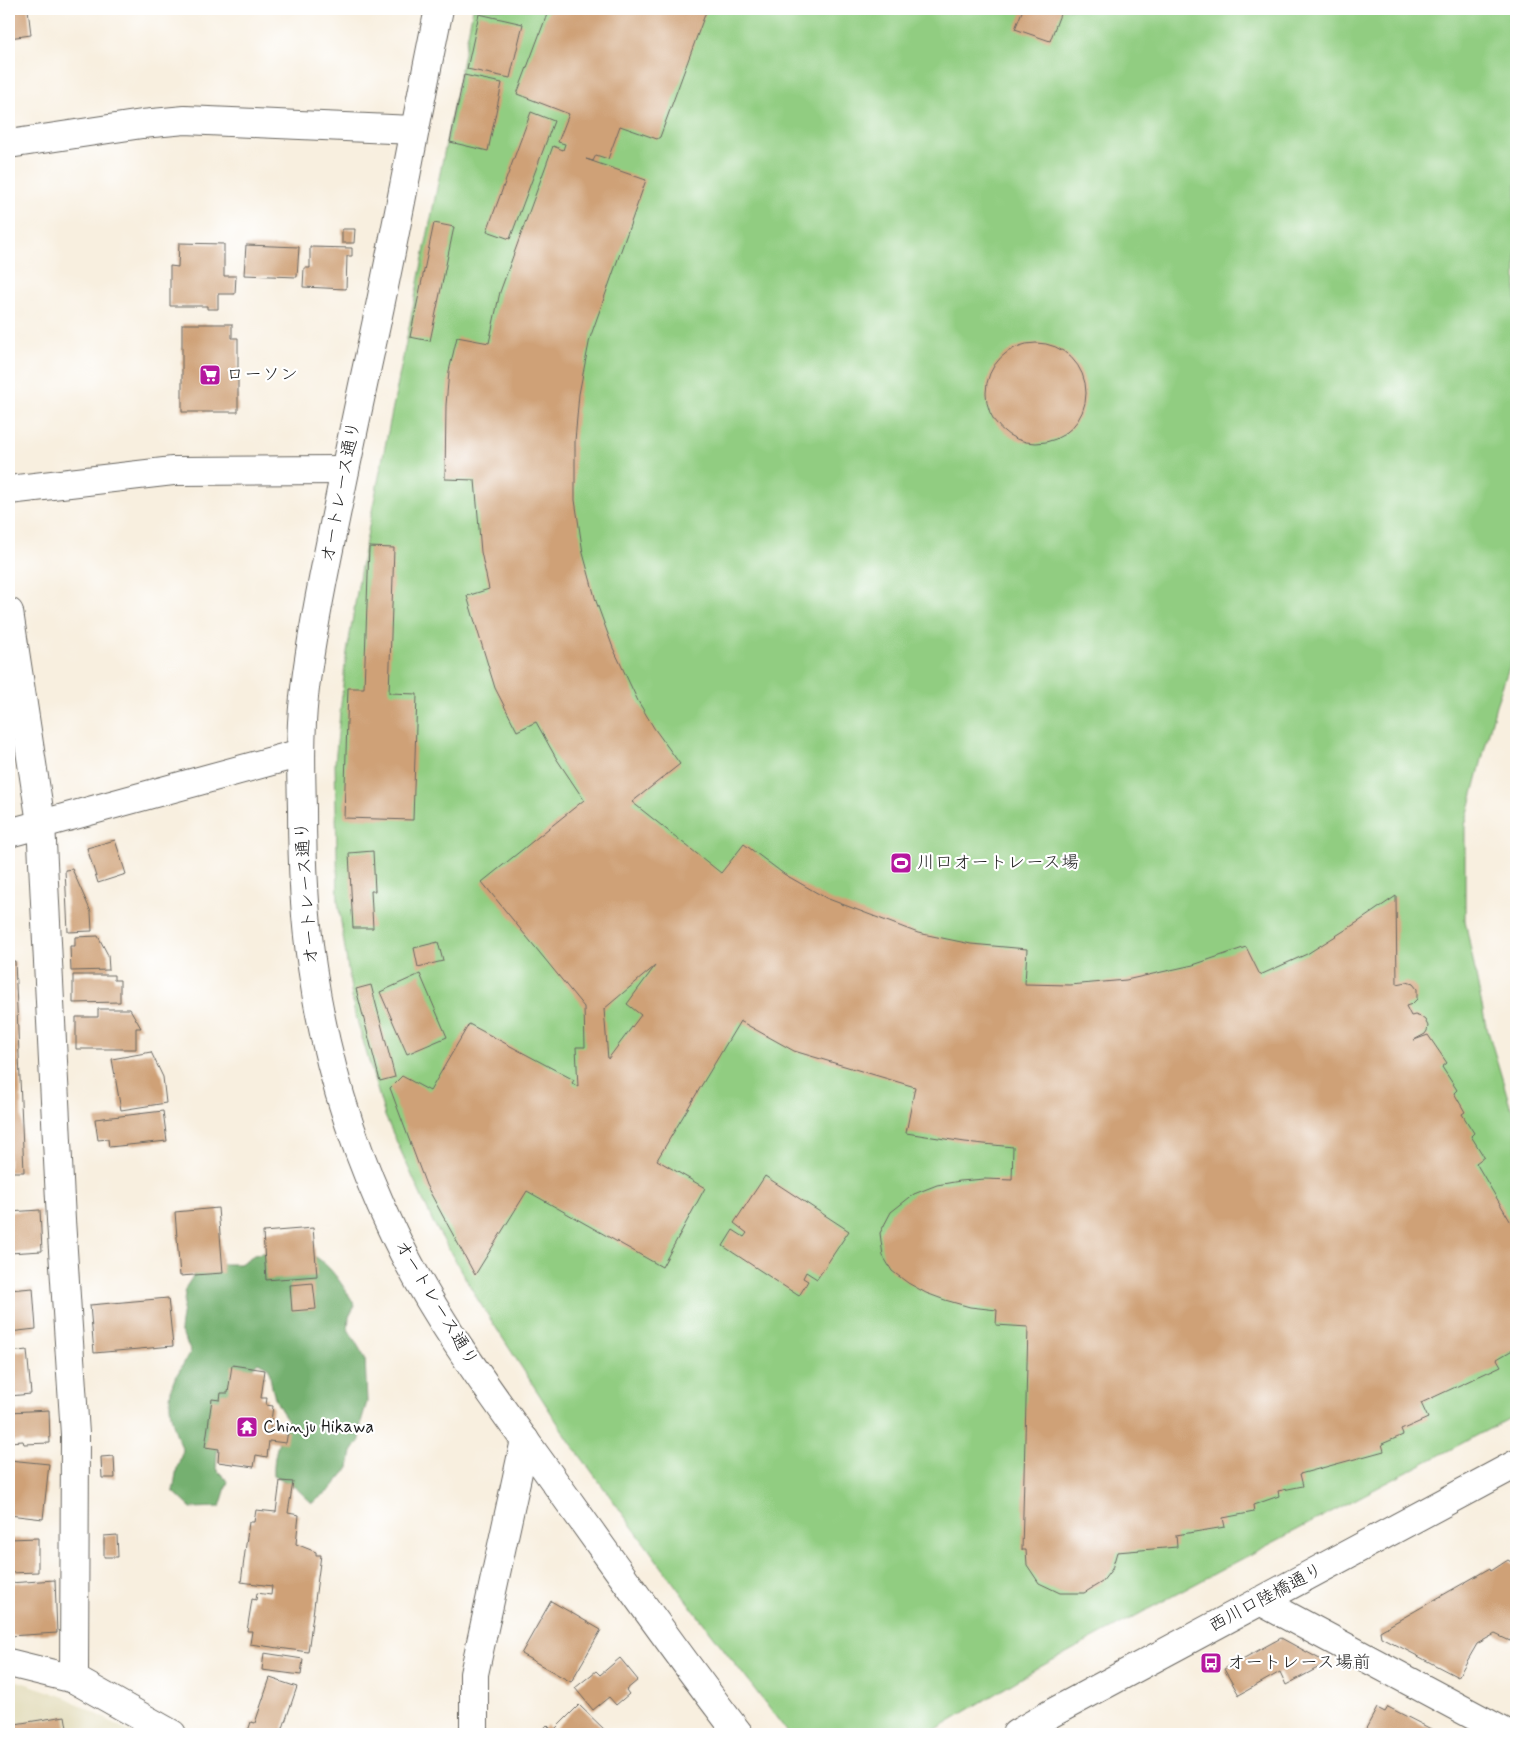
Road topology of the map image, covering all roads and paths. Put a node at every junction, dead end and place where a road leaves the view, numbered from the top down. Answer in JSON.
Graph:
{"nodes":[{"id":1,"x":438,"y":9,"type":"edge"},
{"id":2,"x":414,"y":130,"type":"junction"},
{"id":3,"x":9,"y":144,"type":"edge"},
{"id":4,"x":345,"y":470,"type":"junction"},
{"id":5,"x":9,"y":490,"type":"edge"},
{"id":6,"x":9,"y":612,"type":"edge"},
{"id":7,"x":301,"y":753,"type":"junction"},
{"id":8,"x":40,"y":823,"type":"junction"},
{"id":9,"x":9,"y":833,"type":"edge"},
{"id":10,"x":525,"y":1440,"type":"junction"},
{"id":11,"x":1516,"y":1464,"type":"edge"},
{"id":12,"x":1260,"y":1601,"type":"junction"},
{"id":13,"x":9,"y":1663,"type":"edge"},
{"id":14,"x":74,"y":1679,"type":"junction"},
{"id":15,"x":172,"y":1734,"type":"edge"},
{"id":16,"x":474,"y":1734,"type":"edge"},
{"id":17,"x":739,"y":1734,"type":"edge"},
{"id":18,"x":1016,"y":1734,"type":"edge"},
{"id":19,"x":1508,"y":1734,"type":"edge"}],
"edges":[{"from":1,"to":2,"type":"street","name":"オートレース通り"},
{"from":2,"to":3,"type":"street"},
{"from":2,"to":4,"type":"street","name":"オートレース通り"},
{"from":4,"to":5,"type":"street"},
{"from":4,"to":7,"type":"street","name":"オートレース通り"},
{"from":6,"to":8,"type":"street"},
{"from":7,"to":8,"type":"street"},
{"from":7,"to":10,"type":"street","name":"オートレース通り"},
{"from":8,"to":9,"type":"street"},
{"from":8,"to":14,"type":"street"},
{"from":10,"to":16,"type":"street"},
{"from":10,"to":17,"type":"street","name":"オートレース通り"},
{"from":11,"to":12,"type":"street","name":"西川口陸橋通り"},
{"from":12,"to":18,"type":"street","name":"西川口陸橋通り"},
{"from":12,"to":19,"type":"street"},
{"from":13,"to":14,"type":"street"},
{"from":14,"to":15,"type":"street"}]}
